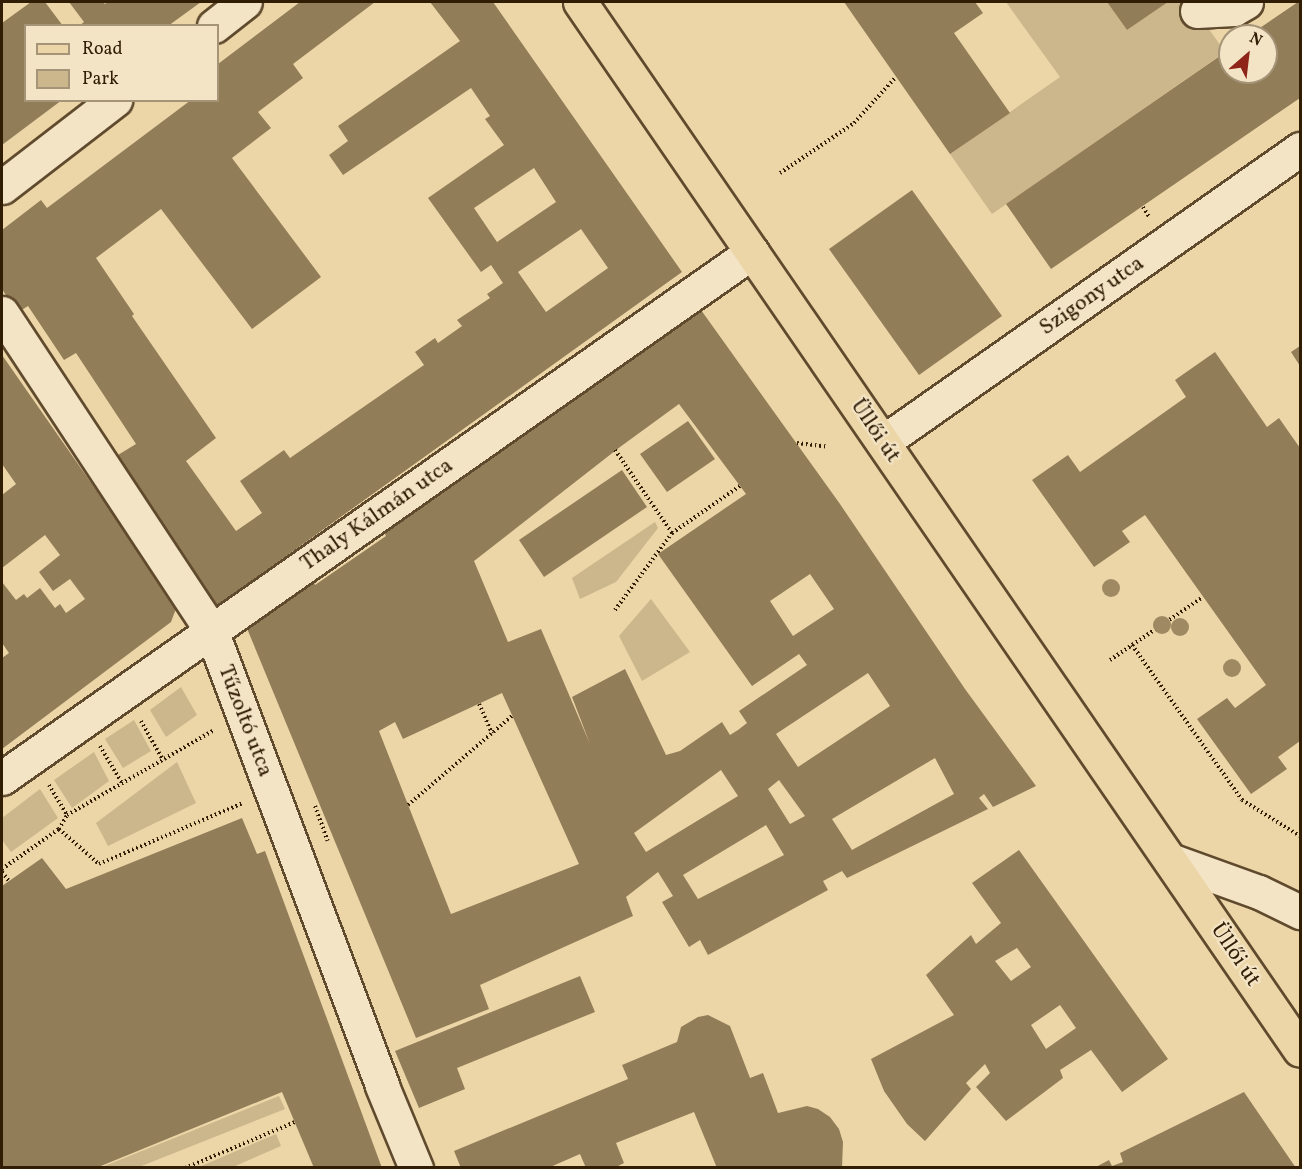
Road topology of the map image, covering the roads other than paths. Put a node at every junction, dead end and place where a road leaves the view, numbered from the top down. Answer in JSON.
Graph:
{"nodes":[{"id":1,"x":245,"y":2,"type":"edge"},
{"id":2,"x":1246,"y":2,"type":"edge"},
{"id":3,"x":591,"y":5,"type":"edge"},
{"id":4,"x":1197,"y":11,"type":"dead end"},
{"id":5,"x":217,"y":24,"type":"edge"},
{"id":6,"x":112,"y":102,"type":"edge"},
{"id":7,"x":1300,"y":149,"type":"edge"},
{"id":8,"x":2,"y":187,"type":"edge"},
{"id":9,"x":752,"y":252,"type":"junction"},
{"id":10,"x":2,"y":313,"type":"edge"},
{"id":11,"x":883,"y":442,"type":"junction"},
{"id":12,"x":211,"y":630,"type":"junction"},
{"id":13,"x":2,"y":778,"type":"edge"},
{"id":14,"x":1170,"y":860,"type":"junction"},
{"id":15,"x":1300,"y":912,"type":"edge"},
{"id":16,"x":1300,"y":1050,"type":"edge"},
{"id":17,"x":416,"y":1167,"type":"edge"}],
"edges":[{"from":1,"to":5,"type":"street"},
{"from":2,"to":4,"type":"street"},
{"from":3,"to":9,"type":"main road","name":"Üllői út"},
{"from":6,"to":8,"type":"street"},
{"from":7,"to":11,"type":"street","name":"Szigony utca"},
{"from":9,"to":11,"type":"main road","name":"Üllői út"},
{"from":9,"to":12,"type":"street","name":"Thaly Kálmán utca"},
{"from":10,"to":12,"type":"street","name":"Tűzoltó utca"},
{"from":11,"to":14,"type":"main road","name":"Üllői út"},
{"from":12,"to":13,"type":"street","name":"Thaly Kálmán utca"},
{"from":12,"to":17,"type":"street","name":"Tűzoltó utca"},
{"from":14,"to":15,"type":"street"},
{"from":14,"to":16,"type":"main road","name":"Üllői út"}]}
